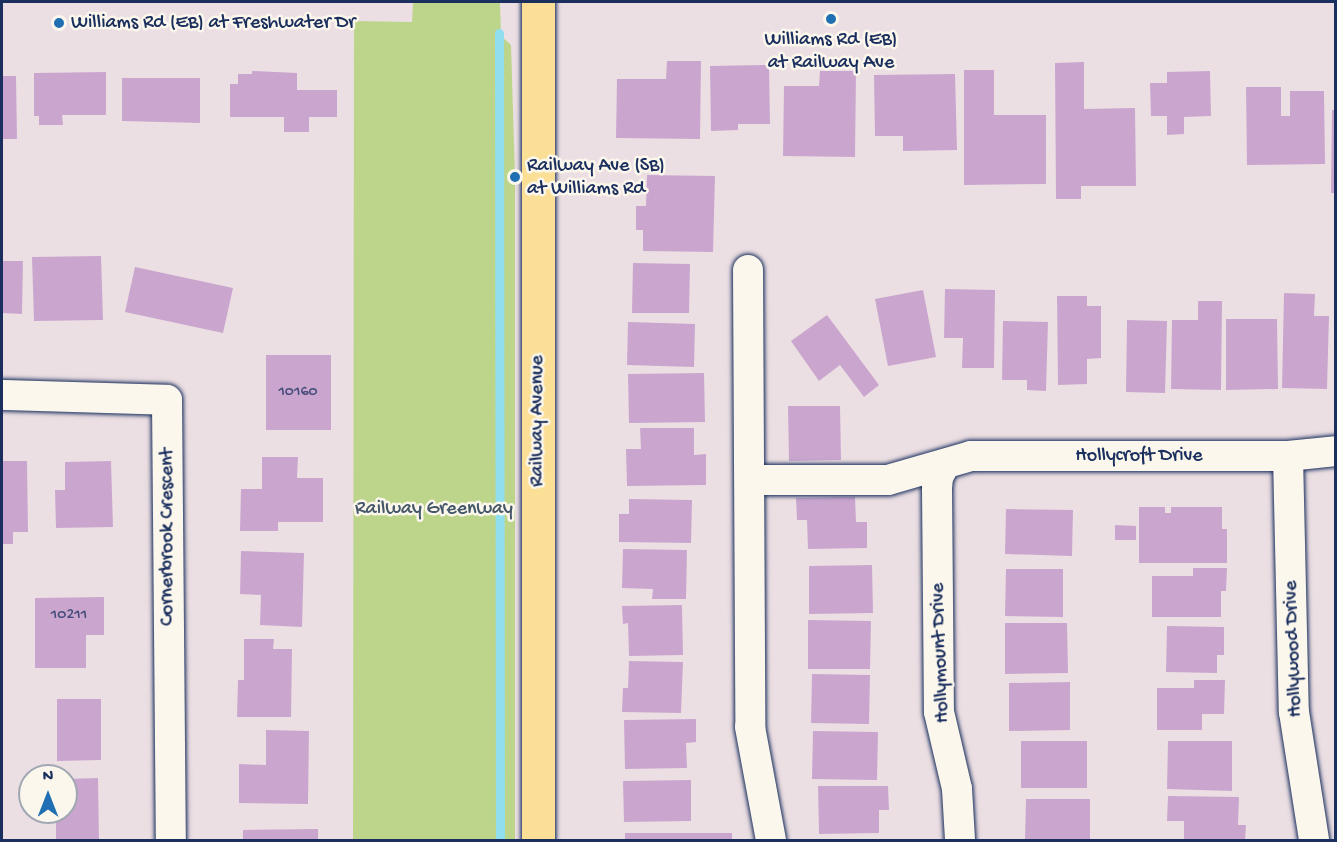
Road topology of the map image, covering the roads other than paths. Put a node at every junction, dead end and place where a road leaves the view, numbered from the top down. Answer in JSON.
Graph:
{"nodes":[{"id":1,"x":538,"y":2,"type":"edge"},
{"id":2,"x":748,"y":270,"type":"dead end"},
{"id":3,"x":2,"y":395,"type":"edge"},
{"id":4,"x":1335,"y":451,"type":"edge"},
{"id":5,"x":1288,"y":456,"type":"junction"},
{"id":6,"x":944,"y":466,"type":"junction"},
{"id":7,"x":750,"y":480,"type":"junction"},
{"id":8,"x":171,"y":840,"type":"edge"},
{"id":9,"x":538,"y":840,"type":"edge"},
{"id":10,"x":771,"y":840,"type":"edge"},
{"id":11,"x":960,"y":840,"type":"edge"},
{"id":12,"x":1314,"y":840,"type":"edge"}],
"edges":[{"from":1,"to":9,"type":"main road","name":"Railway Avenue"},
{"from":2,"to":7,"type":"street"},
{"from":3,"to":8,"type":"street","name":"Cornerbrook Crescent"},
{"from":4,"to":5,"type":"street","name":"Hollycroft Drive"},
{"from":5,"to":6,"type":"street","name":"Hollycroft Drive"},
{"from":5,"to":12,"type":"street","name":"Hollywood Drive"},
{"from":6,"to":7,"type":"street","name":"Hollycroft Drive"},
{"from":6,"to":11,"type":"street","name":"Hollymount Drive"},
{"from":7,"to":10,"type":"street"}]}
